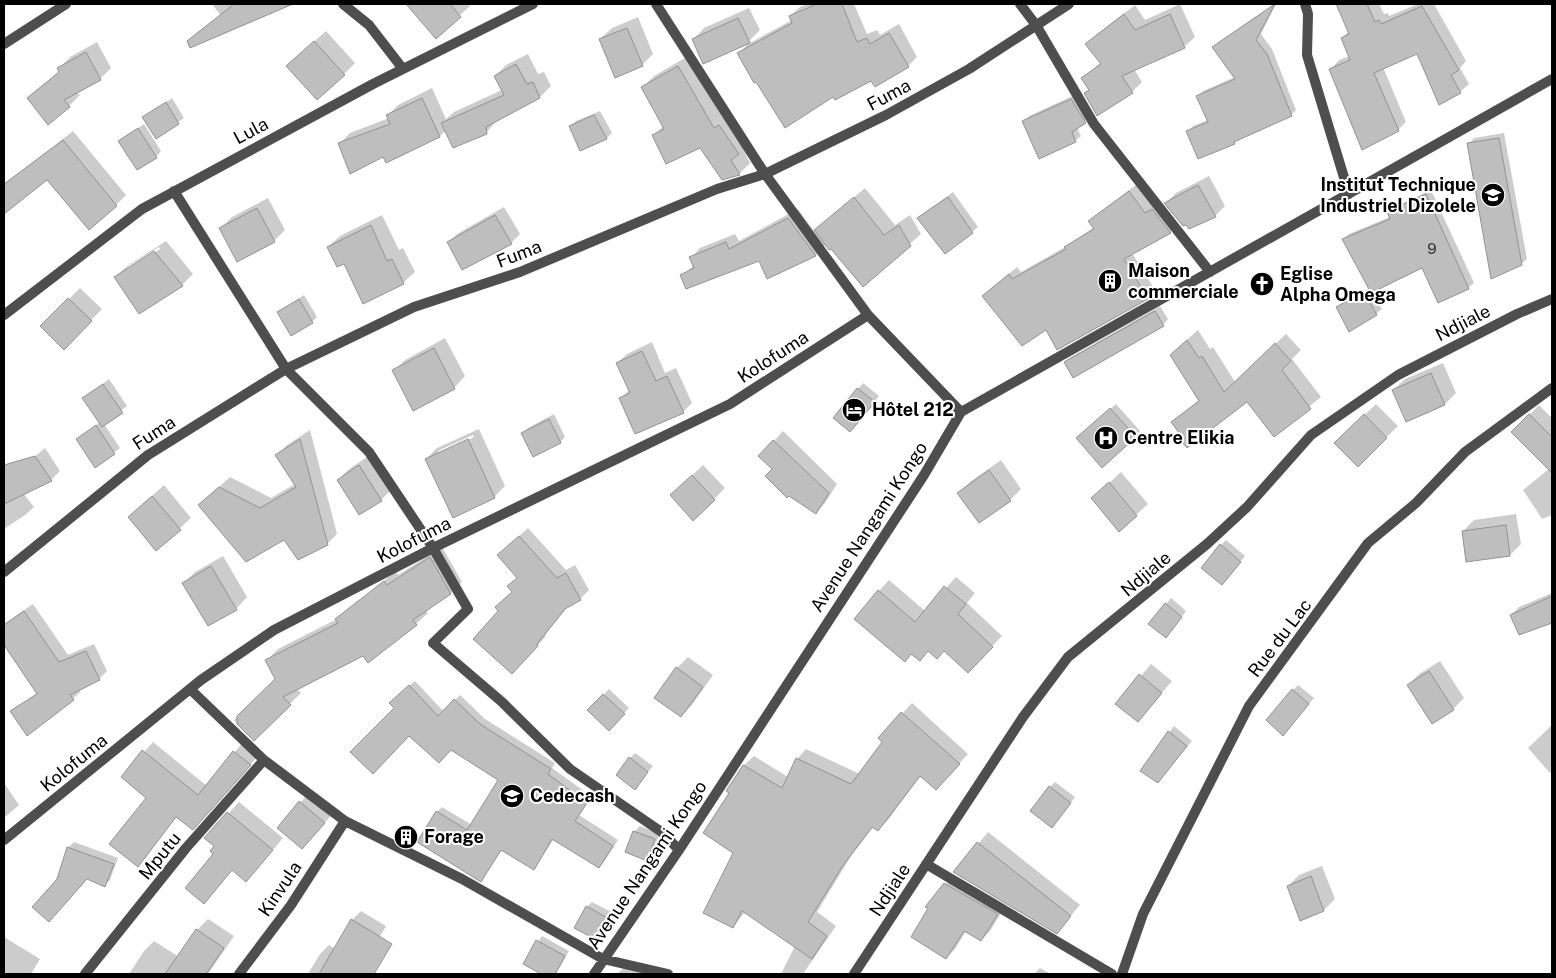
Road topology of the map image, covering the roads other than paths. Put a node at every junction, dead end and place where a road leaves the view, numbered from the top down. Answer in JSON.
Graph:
{"nodes":[{"id":1,"x":66,"y":4,"type":"edge"},
{"id":2,"x":343,"y":4,"type":"edge"},
{"id":3,"x":533,"y":4,"type":"edge"},
{"id":4,"x":656,"y":4,"type":"edge"},
{"id":5,"x":1020,"y":4,"type":"edge"},
{"id":6,"x":1069,"y":4,"type":"edge"},
{"id":7,"x":1305,"y":4,"type":"edge"},
{"id":8,"x":1036,"y":26,"type":"junction"},
{"id":9,"x":4,"y":44,"type":"edge"},
{"id":10,"x":403,"y":69,"type":"junction"},
{"id":11,"x":1552,"y":79,"type":"edge"},
{"id":12,"x":765,"y":174,"type":"junction"},
{"id":13,"x":174,"y":191,"type":"junction"},
{"id":14,"x":1349,"y":194,"type":"junction"},
{"id":15,"x":1210,"y":272,"type":"junction"},
{"id":16,"x":1552,"y":299,"type":"edge"},
{"id":17,"x":4,"y":315,"type":"edge"},
{"id":18,"x":868,"y":315,"type":"junction"},
{"id":19,"x":286,"y":368,"type":"junction"},
{"id":20,"x":1552,"y":388,"type":"edge"},
{"id":21,"x":961,"y":412,"type":"junction"},
{"id":22,"x":433,"y":548,"type":"junction"},
{"id":23,"x":4,"y":572,"type":"edge"},
{"id":24,"x":190,"y":689,"type":"junction"},
{"id":25,"x":264,"y":760,"type":"junction"},
{"id":26,"x":345,"y":821,"type":"junction"},
{"id":27,"x":4,"y":840,"type":"edge"},
{"id":28,"x":679,"y":850,"type":"junction"},
{"id":29,"x":926,"y":864,"type":"junction"},
{"id":30,"x":603,"y":959,"type":"junction"},
{"id":31,"x":85,"y":974,"type":"edge"},
{"id":32,"x":239,"y":974,"type":"edge"},
{"id":33,"x":594,"y":974,"type":"edge"},
{"id":34,"x":668,"y":974,"type":"edge"},
{"id":35,"x":854,"y":974,"type":"edge"},
{"id":36,"x":1112,"y":974,"type":"edge"},
{"id":37,"x":1122,"y":974,"type":"edge"}],
"edges":[{"from":1,"to":9,"type":"street"},
{"from":2,"to":10,"type":"street"},
{"from":3,"to":10,"type":"street","name":"Lula"},
{"from":4,"to":12,"type":"street"},
{"from":5,"to":8,"type":"street"},
{"from":6,"to":8,"type":"street","name":"Fuma"},
{"from":7,"to":14,"type":"street"},
{"from":8,"to":12,"type":"street","name":"Fuma"},
{"from":8,"to":15,"type":"street"},
{"from":10,"to":13,"type":"street","name":"Lula"},
{"from":11,"to":14,"type":"street"},
{"from":12,"to":18,"type":"street"},
{"from":12,"to":19,"type":"street","name":"Fuma"},
{"from":13,"to":17,"type":"street","name":"Lula"},
{"from":13,"to":19,"type":"street"},
{"from":14,"to":15,"type":"street"},
{"from":15,"to":21,"type":"street"},
{"from":16,"to":29,"type":"street","name":"Ndjiale"},
{"from":18,"to":21,"type":"street"},
{"from":18,"to":22,"type":"street","name":"Kolofuma"},
{"from":19,"to":22,"type":"street"},
{"from":19,"to":23,"type":"street","name":"Fuma"},
{"from":20,"to":37,"type":"street","name":"Rue du Lac"},
{"from":21,"to":28,"type":"street","name":"Avenue Nangami Kongo"},
{"from":22,"to":24,"type":"street","name":"Kolofuma"},
{"from":22,"to":28,"type":"street"},
{"from":24,"to":25,"type":"street"},
{"from":24,"to":27,"type":"street","name":"Kolofuma"},
{"from":25,"to":26,"type":"street"},
{"from":25,"to":31,"type":"street","name":"Mputu"},
{"from":26,"to":30,"type":"street"},
{"from":26,"to":32,"type":"street","name":"Kinvula"},
{"from":28,"to":30,"type":"street","name":"Avenue Nangami Kongo"},
{"from":29,"to":35,"type":"street","name":"Ndjiale"},
{"from":29,"to":36,"type":"street"},
{"from":30,"to":33,"type":"street","name":"Avenue Nangami Kongo"},
{"from":30,"to":34,"type":"street"}]}
